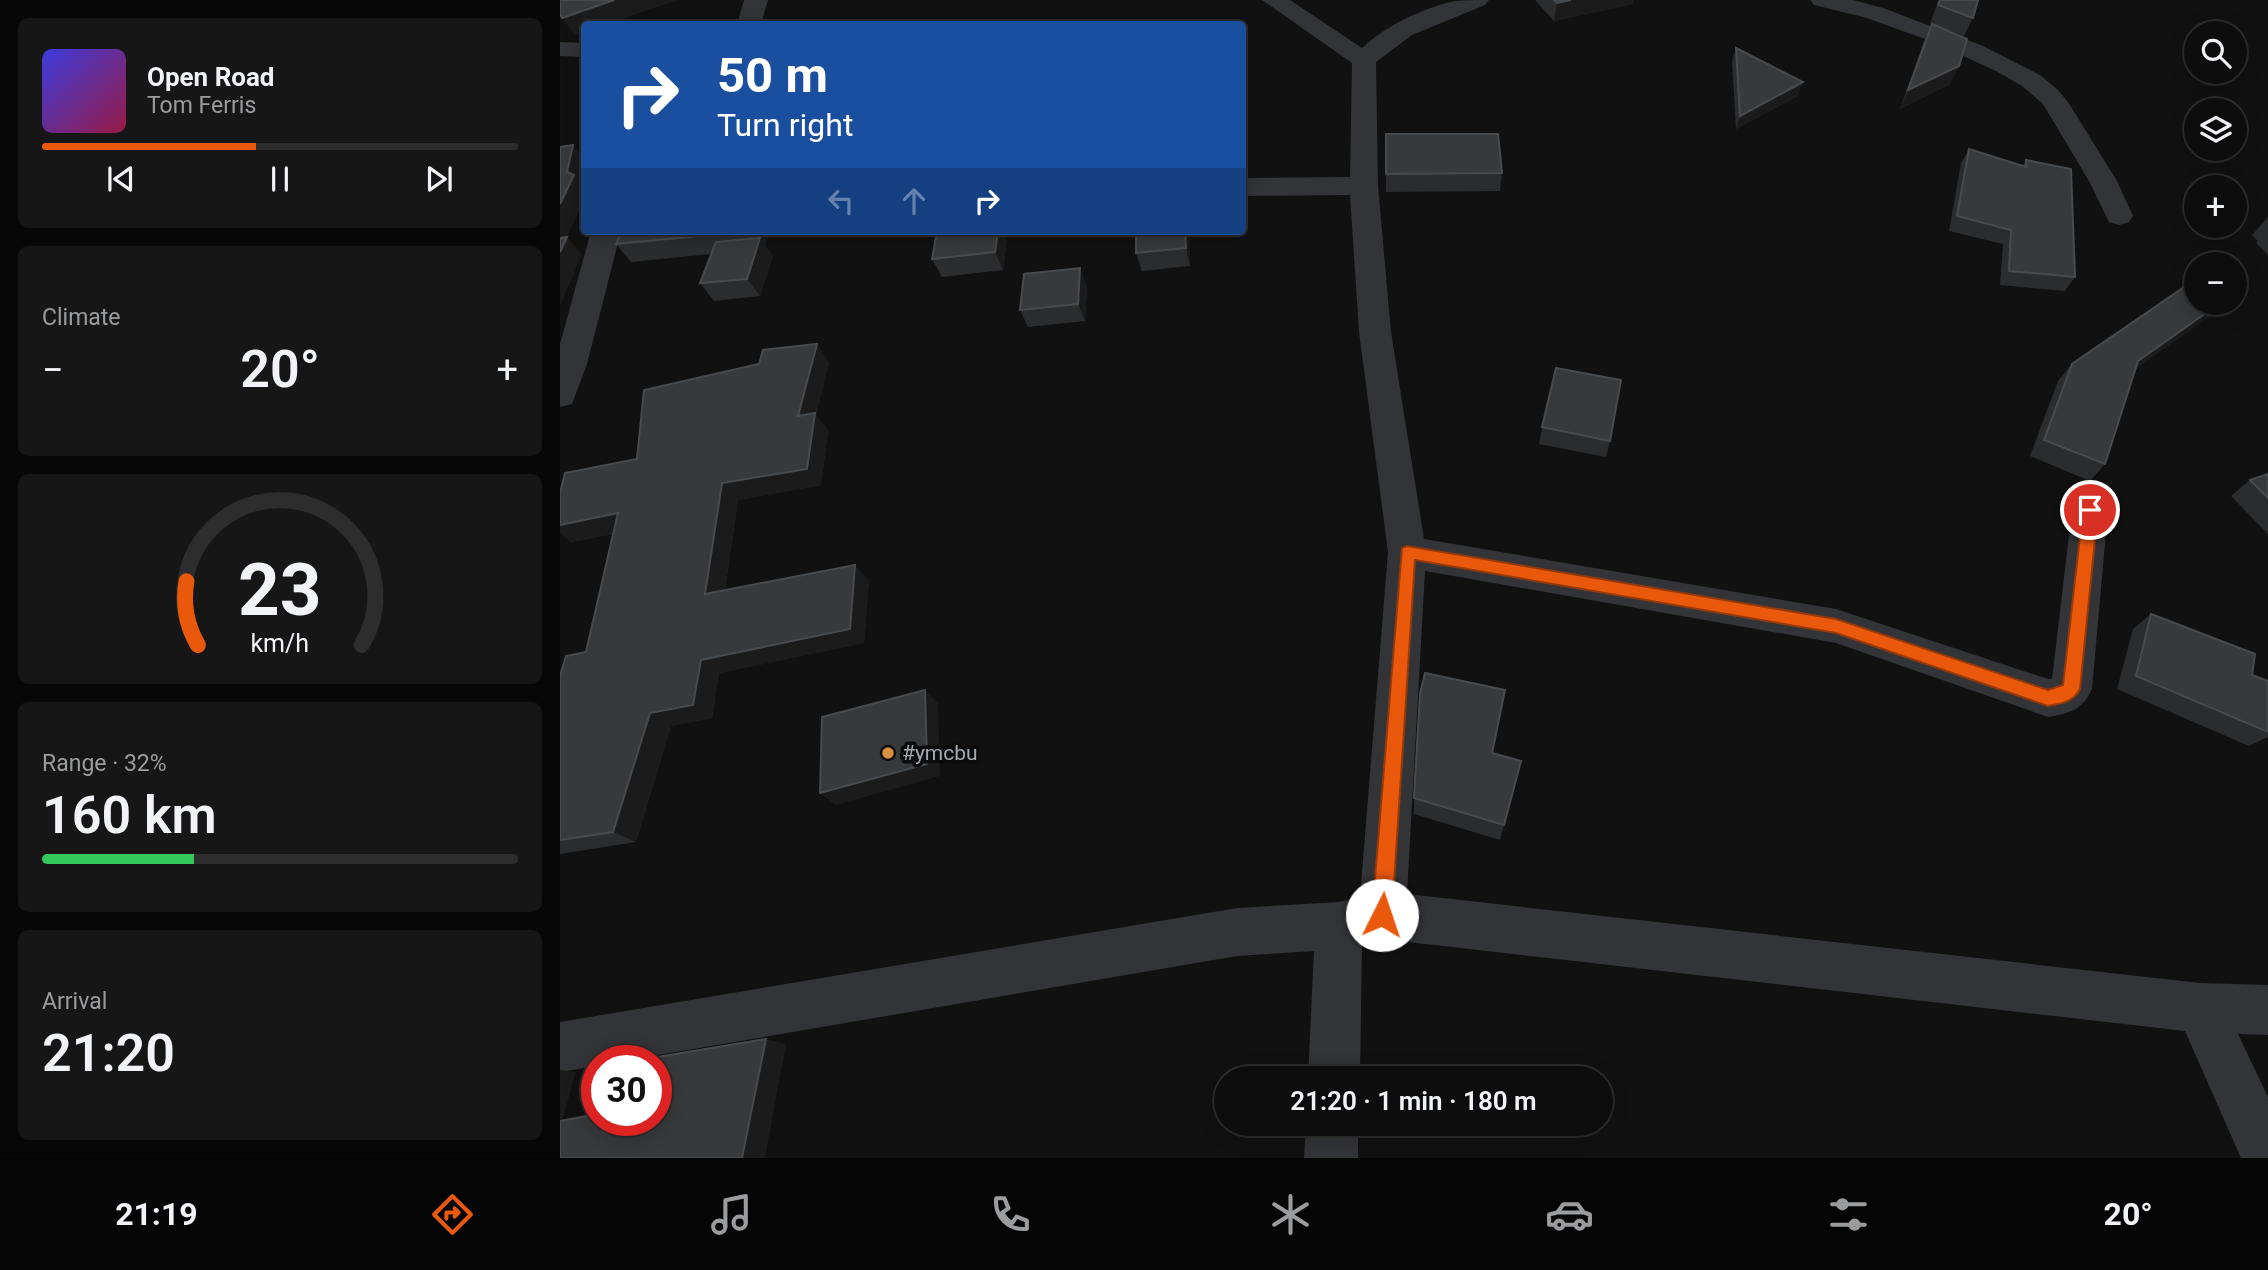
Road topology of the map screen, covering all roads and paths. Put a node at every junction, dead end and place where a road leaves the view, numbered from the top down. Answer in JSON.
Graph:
{"nodes":[{"id":1,"x":756,"y":0,"type":"edge"},
{"id":2,"x":1274,"y":0,"type":"edge"},
{"id":3,"x":1476,"y":0,"type":"edge"},
{"id":4,"x":1822,"y":0,"type":"edge"},
{"id":5,"x":750,"y":21,"type":"edge"},
{"id":6,"x":560,"y":49,"type":"edge"},
{"id":7,"x":581,"y":50,"type":"edge"},
{"id":8,"x":1364,"y":60,"type":"junction"},
{"id":9,"x":1364,"y":186,"type":"junction"},
{"id":10,"x":1246,"y":187,"type":"edge"},
{"id":11,"x":2119,"y":216,"type":"dead end"},
{"id":12,"x":605,"y":235,"type":"edge"},
{"id":13,"x":560,"y":395,"type":"edge"},
{"id":14,"x":2090,"y":510,"type":"dead end"},
{"id":15,"x":1407,"y":552,"type":"junction"},
{"id":16,"x":1360,"y":920,"type":"junction"},
{"id":17,"x":2200,"y":1008,"type":"junction"},
{"id":18,"x":2268,"y":1010,"type":"edge"},
{"id":19,"x":560,"y":1047,"type":"edge"},
{"id":20,"x":1336,"y":1066,"type":"edge"},
{"id":21,"x":1332,"y":1136,"type":"edge"},
{"id":22,"x":2268,"y":1156,"type":"edge"},
{"id":23,"x":1331,"y":1158,"type":"edge"}],
"edges":[{"from":1,"to":5,"type":"street"},
{"from":2,"to":8,"type":"street"},
{"from":3,"to":8,"type":"street"},
{"from":4,"to":11,"type":"street"},
{"from":6,"to":7,"type":"street"},
{"from":8,"to":9,"type":"street"},
{"from":9,"to":10,"type":"street"},
{"from":9,"to":15,"type":"street"},
{"from":12,"to":13,"type":"street"},
{"from":14,"to":15,"type":"street"},
{"from":15,"to":16,"type":"street"},
{"from":16,"to":17,"type":"street"},
{"from":16,"to":19,"type":"street"},
{"from":16,"to":20,"type":"street"},
{"from":17,"to":18,"type":"street"},
{"from":17,"to":22,"type":"street"},
{"from":21,"to":23,"type":"street"}]}
